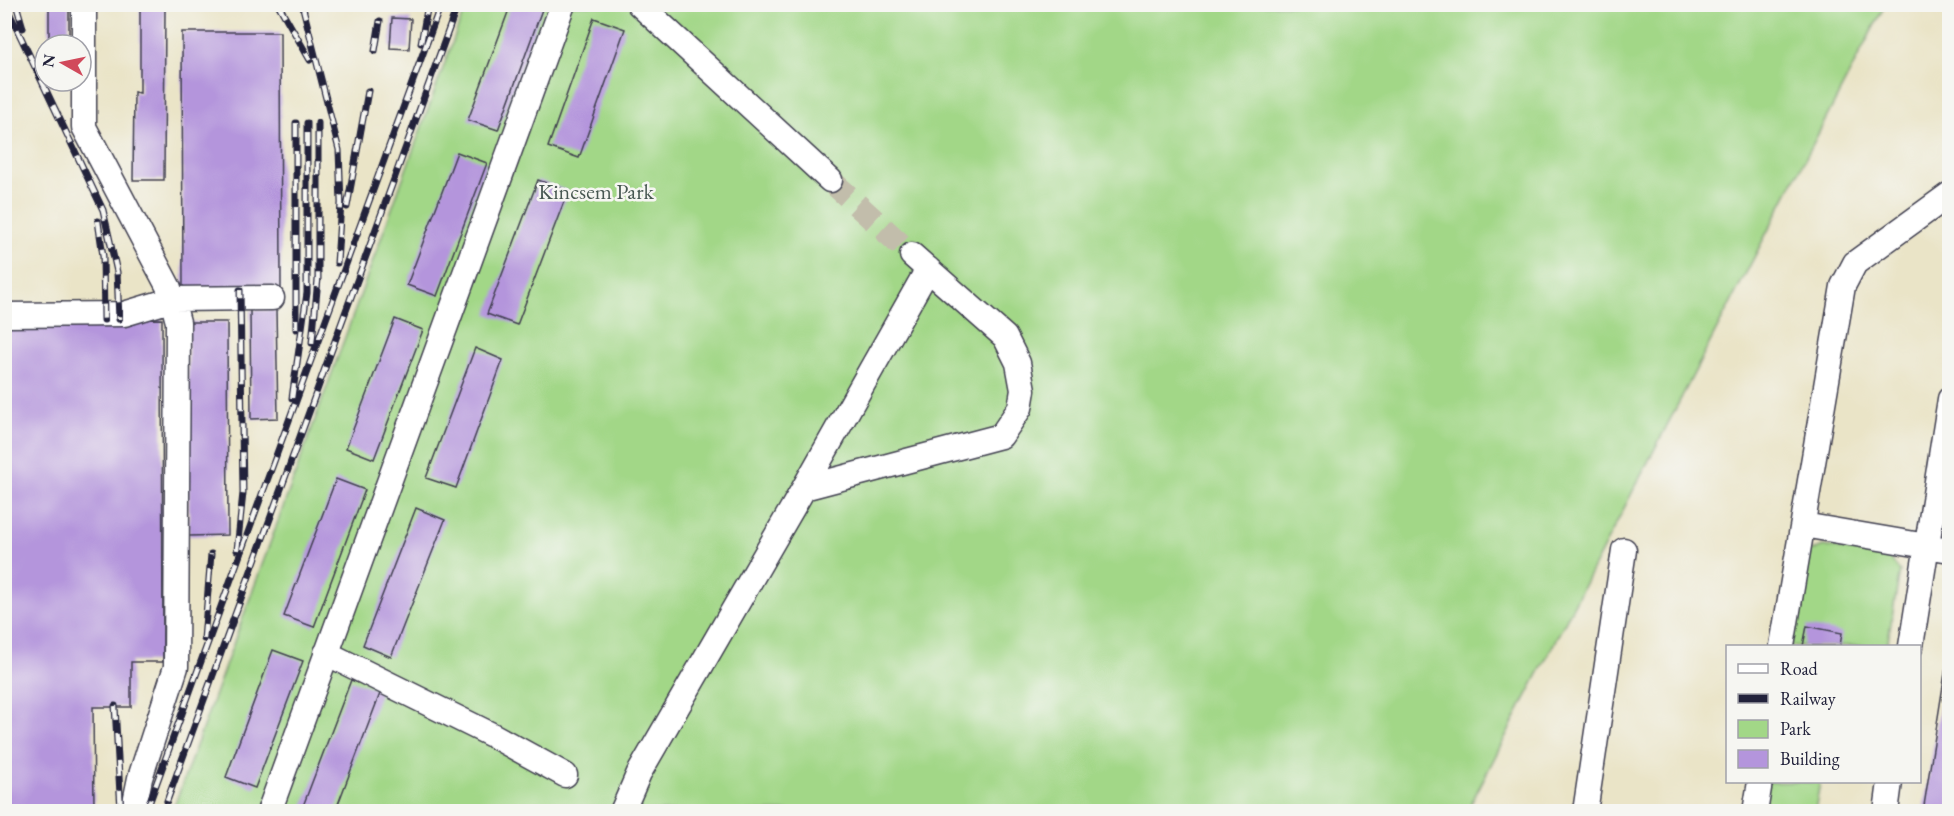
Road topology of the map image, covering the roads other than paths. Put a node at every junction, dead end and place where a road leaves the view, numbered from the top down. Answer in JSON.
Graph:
{"nodes":[{"id":1,"x":84,"y":4,"type":"edge"},
{"id":2,"x":563,"y":4,"type":"edge"},
{"id":3,"x":639,"y":4,"type":"edge"},
{"id":4,"x":830,"y":180,"type":"tunnel mouth"},
{"id":5,"x":1950,"y":194,"type":"edge"},
{"id":6,"x":272,"y":298,"type":"dead end"},
{"id":7,"x":174,"y":299,"type":"junction"},
{"id":8,"x":4,"y":315,"type":"edge"},
{"id":9,"x":1950,"y":399,"type":"edge"},
{"id":10,"x":804,"y":488,"type":"junction"},
{"id":11,"x":1803,"y":525,"type":"junction"},
{"id":12,"x":1938,"y":548,"type":"edge"},
{"id":13,"x":1624,"y":550,"type":"dead end"},
{"id":14,"x":1782,"y":645,"type":"edge"},
{"id":15,"x":1911,"y":645,"type":"edge"},
{"id":16,"x":326,"y":653,"type":"junction"},
{"id":17,"x":565,"y":775,"type":"dead end"},
{"id":18,"x":1760,"y":783,"type":"edge"},
{"id":19,"x":1890,"y":783,"type":"edge"},
{"id":20,"x":133,"y":812,"type":"edge"},
{"id":21,"x":269,"y":812,"type":"edge"},
{"id":22,"x":622,"y":812,"type":"edge"},
{"id":23,"x":1585,"y":812,"type":"edge"},
{"id":24,"x":1755,"y":812,"type":"edge"},
{"id":25,"x":1886,"y":812,"type":"edge"}],
"edges":[{"from":1,"to":7,"type":"lane"},
{"from":2,"to":16,"type":"lane"},
{"from":3,"to":4,"type":"lane"},
{"from":5,"to":11,"type":"lane"},
{"from":6,"to":7,"type":"lane"},
{"from":7,"to":8,"type":"lane"},
{"from":7,"to":20,"type":"lane"},
{"from":9,"to":12,"type":"lane"},
{"from":10,"to":10,"type":"lane"},
{"from":10,"to":22,"type":"lane"},
{"from":11,"to":12,"type":"lane"},
{"from":11,"to":14,"type":"lane"},
{"from":12,"to":15,"type":"lane"},
{"from":13,"to":23,"type":"lane"},
{"from":16,"to":17,"type":"lane"},
{"from":16,"to":21,"type":"lane"},
{"from":18,"to":24,"type":"lane"},
{"from":19,"to":25,"type":"lane"}]}
